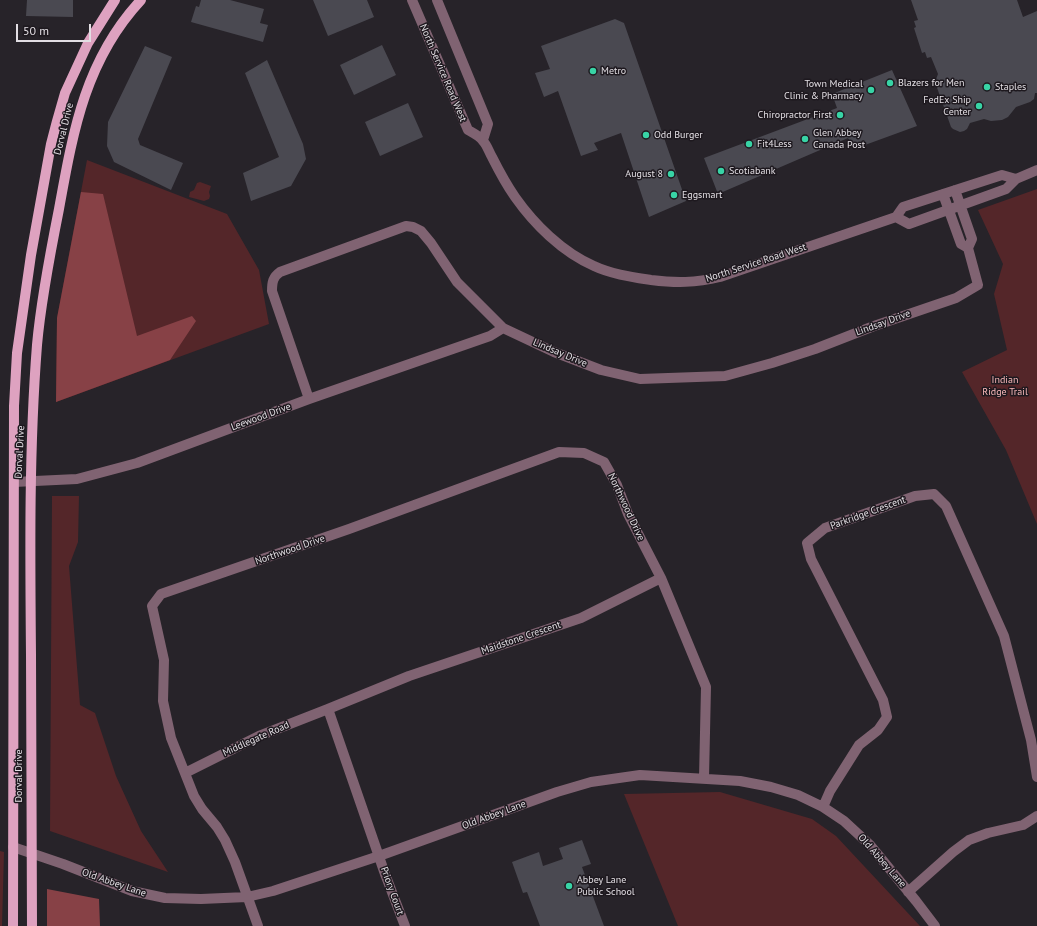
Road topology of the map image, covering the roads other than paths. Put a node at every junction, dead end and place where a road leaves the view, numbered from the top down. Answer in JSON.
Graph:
{"nodes":[{"id":1,"x":115,"y":0,"type":"edge"},
{"id":2,"x":141,"y":0,"type":"edge"},
{"id":3,"x":412,"y":0,"type":"edge"},
{"id":4,"x":437,"y":0,"type":"edge"},
{"id":5,"x":483,"y":140,"type":"junction"},
{"id":6,"x":1037,"y":170,"type":"edge"},
{"id":7,"x":1016,"y":179,"type":"junction"},
{"id":8,"x":955,"y":190,"type":"junction"},
{"id":9,"x":943,"y":194,"type":"junction"},
{"id":10,"x":960,"y":205,"type":"junction"},
{"id":11,"x":949,"y":209,"type":"junction"},
{"id":12,"x":896,"y":217,"type":"junction"},
{"id":13,"x":968,"y":248,"type":"junction"},
{"id":14,"x":503,"y":328,"type":"junction"},
{"id":15,"x":309,"y":399,"type":"junction"},
{"id":16,"x":14,"y":482,"type":"junction"},
{"id":17,"x":30,"y":482,"type":"junction"},
{"id":18,"x":661,"y":578,"type":"junction"},
{"id":19,"x":328,"y":709,"type":"junction"},
{"id":20,"x":185,"y":774,"type":"junction"},
{"id":21,"x":1037,"y":777,"type":"edge"},
{"id":22,"x":704,"y":778,"type":"junction"},
{"id":23,"x":822,"y":807,"type":"junction"},
{"id":24,"x":1037,"y":816,"type":"edge"},
{"id":25,"x":12,"y":847,"type":"junction"},
{"id":26,"x":32,"y":854,"type":"junction"},
{"id":27,"x":379,"y":856,"type":"junction"},
{"id":28,"x":908,"y":892,"type":"junction"},
{"id":29,"x":247,"y":898,"type":"junction"},
{"id":30,"x":13,"y":926,"type":"edge"},
{"id":31,"x":32,"y":926,"type":"edge"},
{"id":32,"x":258,"y":926,"type":"edge"},
{"id":33,"x":405,"y":926,"type":"edge"},
{"id":34,"x":935,"y":926,"type":"edge"}],
"edges":[{"from":1,"to":16,"type":"main road","name":"Dorval Drive"},
{"from":2,"to":17,"type":"main road","name":"Dorval Drive"},
{"from":3,"to":5,"type":"street","name":"North Service Road West"},
{"from":4,"to":5,"type":"street"},
{"from":5,"to":12,"type":"street","name":"North Service Road West"},
{"from":6,"to":7,"type":"street"},
{"from":7,"to":8,"type":"street"},
{"from":7,"to":10,"type":"street"},
{"from":8,"to":9,"type":"street","name":"North Service Road West"},
{"from":8,"to":10,"type":"street","name":"Lindsay Drive"},
{"from":9,"to":11,"type":"street","name":"Lindsay Drive"},
{"from":9,"to":12,"type":"street","name":"North Service Road West"},
{"from":10,"to":11,"type":"street"},
{"from":10,"to":13,"type":"street","name":"Lindsay Drive"},
{"from":11,"to":12,"type":"street"},
{"from":11,"to":13,"type":"street","name":"Lindsay Drive"},
{"from":13,"to":14,"type":"street","name":"Lindsay Drive"},
{"from":14,"to":15,"type":"street","name":"Leewood Drive"},
{"from":14,"to":15,"type":"street","name":"Lindsay Drive"},
{"from":15,"to":17,"type":"street","name":"Leewood Drive"},
{"from":16,"to":17,"type":"street","name":"Leewood Drive"},
{"from":16,"to":25,"type":"main road","name":"Dorval Drive"},
{"from":17,"to":26,"type":"main road","name":"Dorval Drive"},
{"from":18,"to":19,"type":"street","name":"Maidstone Crescent"},
{"from":18,"to":20,"type":"street","name":"Northwood Drive"},
{"from":18,"to":22,"type":"street"},
{"from":19,"to":20,"type":"street","name":"Middlegate Road"},
{"from":19,"to":27,"type":"street"},
{"from":20,"to":29,"type":"street","name":"Northwood Drive"},
{"from":21,"to":23,"type":"street","name":"Parkridge Crescent"},
{"from":22,"to":23,"type":"street","name":"Old Abbey Lane"},
{"from":22,"to":27,"type":"street","name":"Old Abbey Lane"},
{"from":23,"to":28,"type":"street","name":"Old Abbey Lane"},
{"from":24,"to":28,"type":"street"},
{"from":25,"to":26,"type":"street","name":"Old Abbey Lane"},
{"from":25,"to":30,"type":"main road","name":"Dorval Drive"},
{"from":26,"to":29,"type":"street","name":"Old Abbey Lane"},
{"from":26,"to":31,"type":"main road","name":"Dorval Drive"},
{"from":27,"to":29,"type":"street","name":"Old Abbey Lane"},
{"from":27,"to":33,"type":"street","name":"Priory Court"},
{"from":28,"to":34,"type":"street","name":"Old Abbey Lane"},
{"from":29,"to":32,"type":"street","name":"Northwood Drive"}]}
